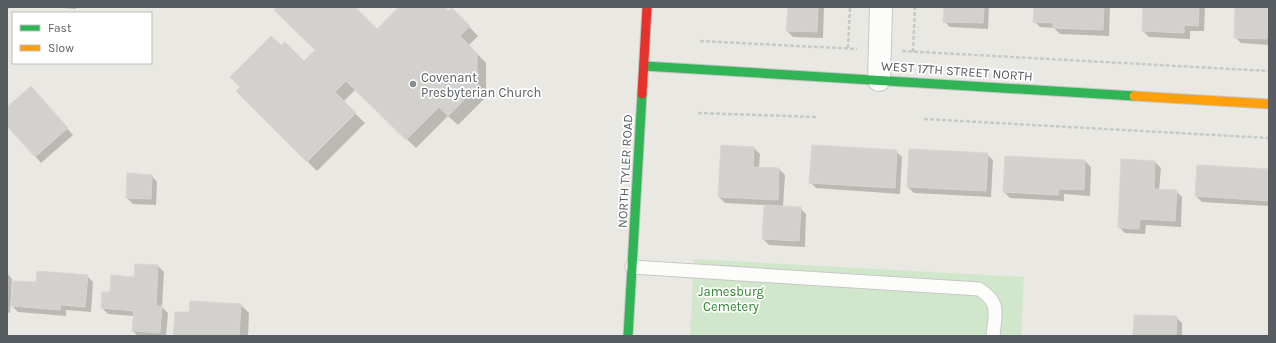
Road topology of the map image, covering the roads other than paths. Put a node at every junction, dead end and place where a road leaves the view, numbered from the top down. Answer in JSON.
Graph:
{"nodes":[{"id":1,"x":647,"y":7,"type":"edge"},
{"id":2,"x":881,"y":7,"type":"edge"},
{"id":3,"x":644,"y":66,"type":"junction"},
{"id":4,"x":879,"y":80,"type":"junction"},
{"id":5,"x":1269,"y":104,"type":"edge"},
{"id":6,"x":632,"y":268,"type":"junction"},
{"id":7,"x":628,"y":336,"type":"edge"},
{"id":8,"x":993,"y":336,"type":"edge"}],
"edges":[{"from":1,"to":3,"type":"street","name":"NORTH TYLER ROAD"},
{"from":2,"to":4,"type":"street"},
{"from":3,"to":4,"type":"street","name":"WEST 17TH STREET NORTH"},
{"from":3,"to":6,"type":"street","name":"NORTH TYLER ROAD"},
{"from":4,"to":5,"type":"street","name":"WEST 17TH STREET NORTH"},
{"from":6,"to":7,"type":"street","name":"NORTH TYLER ROAD"},
{"from":6,"to":8,"type":"lane"}]}
